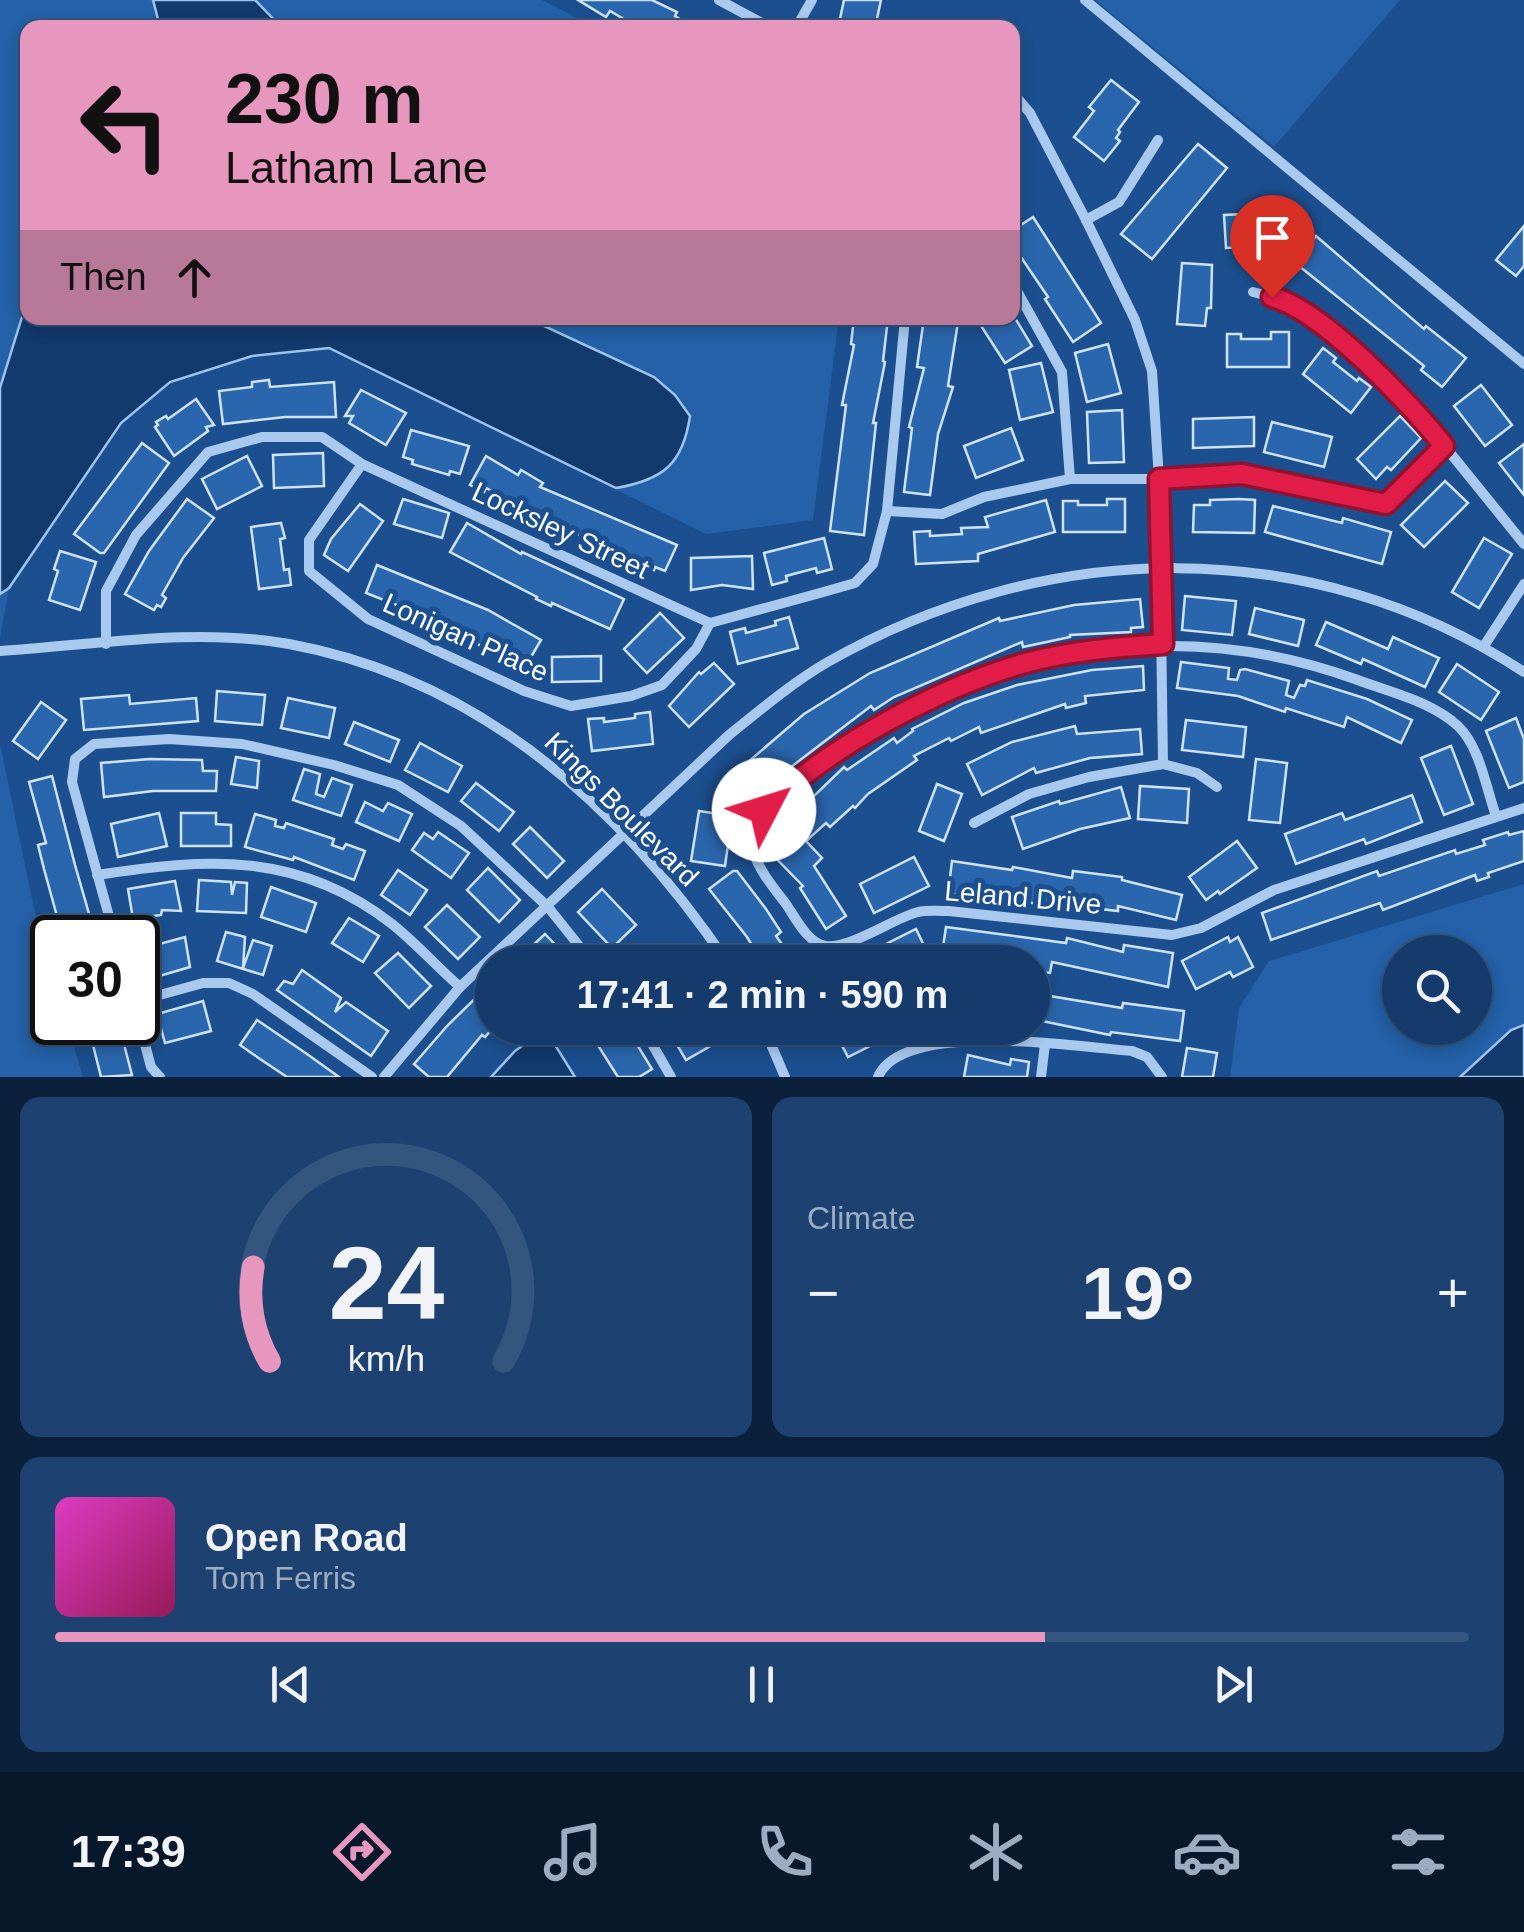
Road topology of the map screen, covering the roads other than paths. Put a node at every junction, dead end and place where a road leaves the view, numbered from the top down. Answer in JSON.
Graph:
{"nodes":[{"id":1,"x":720,"y":0,"type":"edge"},
{"id":2,"x":1085,"y":0,"type":"edge"},
{"id":3,"x":756,"y":20,"type":"edge"},
{"id":4,"x":1020,"y":101,"type":"edge"},
{"id":5,"x":1158,"y":140,"type":"dead end"},
{"id":6,"x":1086,"y":220,"type":"junction"},
{"id":7,"x":1253,"y":292,"type":"dead end"},
{"id":8,"x":1020,"y":296,"type":"edge"},
{"id":9,"x":904,"y":325,"type":"edge"},
{"id":10,"x":1524,"y":364,"type":"edge"},
{"id":11,"x":1444,"y":446,"type":"junction"},
{"id":12,"x":362,"y":464,"type":"junction"},
{"id":13,"x":1070,"y":478,"type":"junction"},
{"id":14,"x":1159,"y":479,"type":"junction"},
{"id":15,"x":887,"y":511,"type":"junction"},
{"id":16,"x":1524,"y":544,"type":"edge"},
{"id":17,"x":1159,"y":566,"type":"junction"},
{"id":18,"x":1524,"y":584,"type":"edge"},
{"id":19,"x":710,"y":622,"type":"junction"},
{"id":20,"x":106,"y":644,"type":"junction"},
{"id":21,"x":1163,"y":644,"type":"junction"},
{"id":22,"x":1484,"y":646,"type":"junction"},
{"id":23,"x":0,"y":651,"type":"edge"},
{"id":24,"x":1524,"y":672,"type":"edge"},
{"id":25,"x":1163,"y":764,"type":"junction"},
{"id":26,"x":1218,"y":787,"type":"dead end"},
{"id":27,"x":1524,"y":808,"type":"edge"},
{"id":28,"x":1496,"y":816,"type":"junction"},
{"id":29,"x":974,"y":823,"type":"dead end"},
{"id":30,"x":624,"y":836,"type":"junction"},
{"id":31,"x":97,"y":875,"type":"junction"},
{"id":32,"x":548,"y":908,"type":"junction"},
{"id":33,"x":108,"y":915,"type":"edge"},
{"id":34,"x":578,"y":945,"type":"edge"},
{"id":35,"x":715,"y":945,"type":"edge"},
{"id":36,"x":460,"y":988,"type":"junction"},
{"id":37,"x":160,"y":995,"type":"edge"},
{"id":38,"x":1050,"y":1044,"type":"edge"},
{"id":39,"x":146,"y":1045,"type":"edge"},
{"id":40,"x":653,"y":1045,"type":"edge"},
{"id":41,"x":771,"y":1045,"type":"edge"},
{"id":42,"x":943,"y":1045,"type":"edge"},
{"id":43,"x":1045,"y":1045,"type":"edge"},
{"id":44,"x":878,"y":1076,"type":"edge"},
{"id":45,"x":160,"y":1077,"type":"edge"},
{"id":46,"x":372,"y":1077,"type":"edge"},
{"id":47,"x":384,"y":1077,"type":"edge"},
{"id":48,"x":672,"y":1077,"type":"edge"},
{"id":49,"x":785,"y":1077,"type":"edge"},
{"id":50,"x":1041,"y":1077,"type":"edge"},
{"id":51,"x":1162,"y":1077,"type":"edge"}],
"edges":[{"from":1,"to":3,"type":"street"},
{"from":2,"to":10,"type":"street"},
{"from":4,"to":6,"type":"street"},
{"from":5,"to":6,"type":"street"},
{"from":6,"to":14,"type":"street"},
{"from":7,"to":11,"type":"street"},
{"from":8,"to":13,"type":"street"},
{"from":9,"to":15,"type":"street"},
{"from":11,"to":14,"type":"street"},
{"from":11,"to":16,"type":"street"},
{"from":12,"to":19,"type":"street","name":"Locksley Street"},
{"from":12,"to":19,"type":"street","name":"Lonigan Place"},
{"from":12,"to":20,"type":"street","name":"Locksley Street"},
{"from":13,"to":14,"type":"street"},
{"from":13,"to":15,"type":"street"},
{"from":14,"to":17,"type":"street"},
{"from":15,"to":19,"type":"street"},
{"from":17,"to":21,"type":"street"},
{"from":17,"to":22,"type":"street"},
{"from":17,"to":30,"type":"street"},
{"from":18,"to":22,"type":"street"},
{"from":20,"to":23,"type":"street","name":"Kings Boulevard"},
{"from":20,"to":30,"type":"street","name":"Kings Boulevard"},
{"from":21,"to":25,"type":"street"},
{"from":21,"to":28,"type":"street","name":"Leland Drive"},
{"from":21,"to":28,"type":"street","name":"Leland Drive"},
{"from":22,"to":24,"type":"street"},
{"from":25,"to":26,"type":"street"},
{"from":25,"to":29,"type":"street"},
{"from":27,"to":28,"type":"street","name":"Leland Drive"},
{"from":30,"to":32,"type":"street"},
{"from":30,"to":35,"type":"street","name":"Kings Boulevard"},
{"from":31,"to":32,"type":"street"},
{"from":31,"to":33,"type":"street"},
{"from":31,"to":36,"type":"street"},
{"from":32,"to":34,"type":"street"},
{"from":32,"to":36,"type":"street"},
{"from":36,"to":47,"type":"street"},
{"from":37,"to":46,"type":"street"},
{"from":38,"to":51,"type":"street"},
{"from":39,"to":45,"type":"street"},
{"from":40,"to":48,"type":"street"},
{"from":41,"to":49,"type":"street"},
{"from":42,"to":44,"type":"street"},
{"from":43,"to":50,"type":"street"}]}
